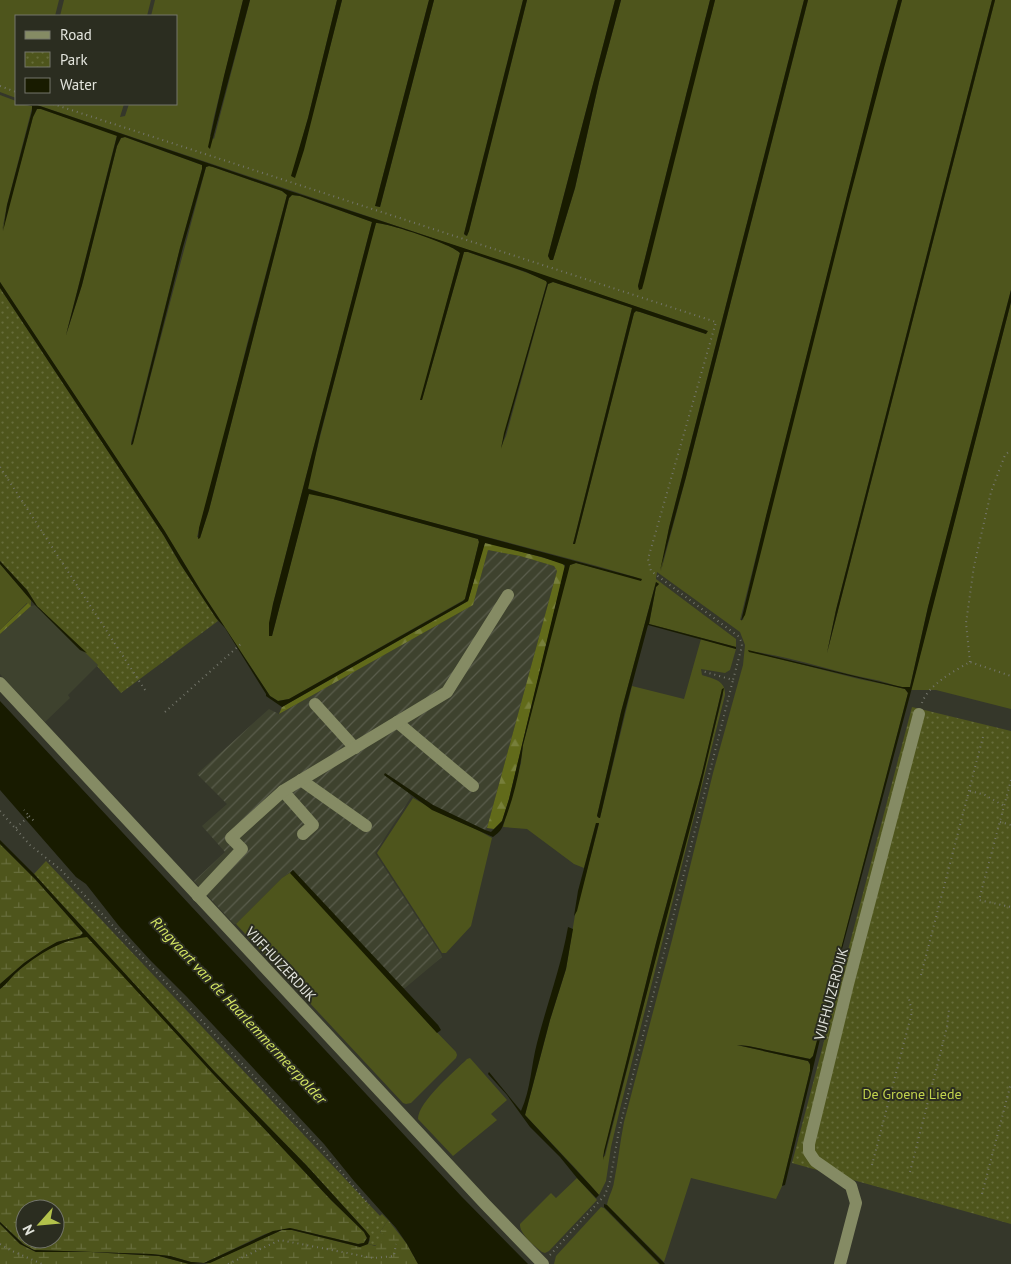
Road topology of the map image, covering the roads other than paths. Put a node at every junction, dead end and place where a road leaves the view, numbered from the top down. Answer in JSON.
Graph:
{"nodes":[{"id":1,"x":508,"y":595,"type":"dead end"},
{"id":2,"x":0,"y":683,"type":"edge"},
{"id":3,"x":315,"y":704,"type":"dead end"},
{"id":4,"x":919,"y":714,"type":"road end"},
{"id":5,"x":397,"y":722,"type":"junction"},
{"id":6,"x":355,"y":748,"type":"junction"},
{"id":7,"x":301,"y":780,"type":"junction"},
{"id":8,"x":473,"y":786,"type":"dead end"},
{"id":9,"x":283,"y":791,"type":"junction"},
{"id":10,"x":366,"y":826,"type":"dead end"},
{"id":11,"x":303,"y":834,"type":"dead end"},
{"id":12,"x":198,"y":896,"type":"junction"},
{"id":13,"x":543,"y":1264,"type":"edge"},
{"id":14,"x":840,"y":1264,"type":"edge"}],
"edges":[{"from":1,"to":5,"type":"street"},
{"from":2,"to":12,"type":"street","name":"VIJFHUIZERDIJK"},
{"from":3,"to":6,"type":"street"},
{"from":4,"to":14,"type":"street","name":"VIJFHUIZERDIJK"},
{"from":5,"to":6,"type":"street"},
{"from":5,"to":8,"type":"street"},
{"from":6,"to":7,"type":"street"},
{"from":7,"to":9,"type":"street"},
{"from":7,"to":10,"type":"street"},
{"from":9,"to":11,"type":"street"},
{"from":9,"to":12,"type":"street"},
{"from":12,"to":13,"type":"street","name":"VIJFHUIZERDIJK"}]}
